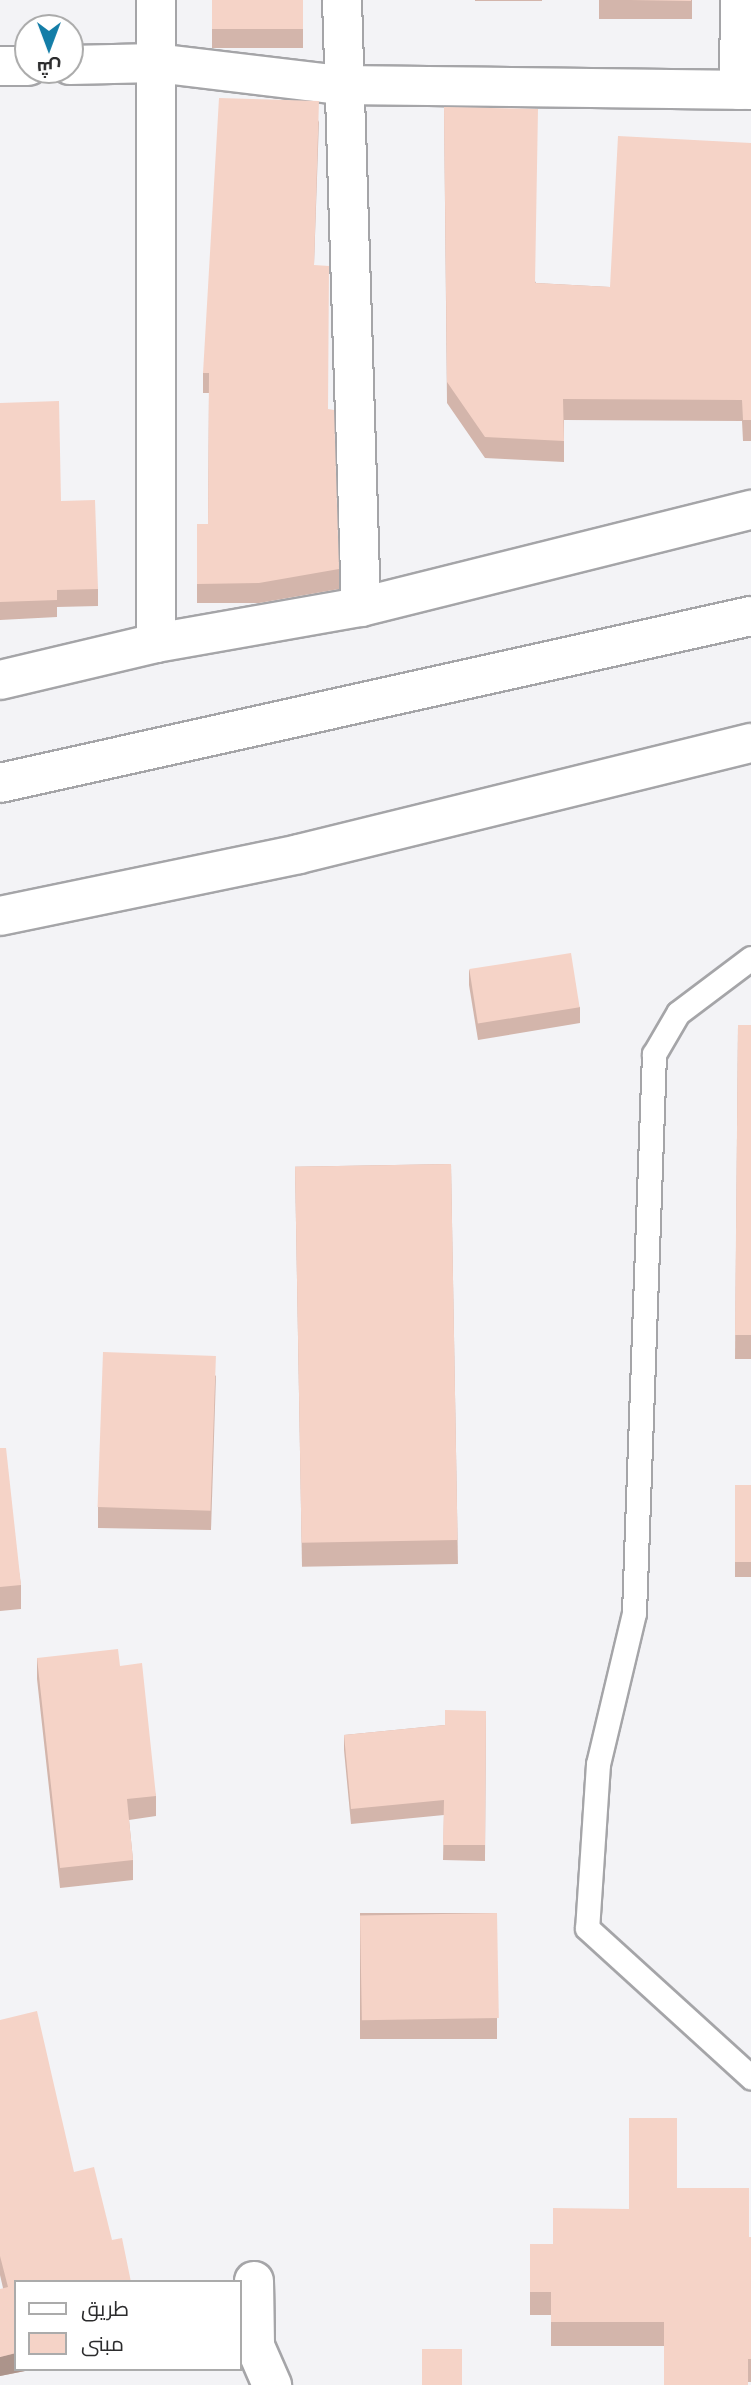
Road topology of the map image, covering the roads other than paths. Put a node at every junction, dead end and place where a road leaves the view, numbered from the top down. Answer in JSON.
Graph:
{"nodes":[{"id":1,"x":156,"y":0,"type":"edge"},
{"id":2,"x":342,"y":0,"type":"edge"},
{"id":3,"x":740,"y":0,"type":"edge"},
{"id":4,"x":156,"y":63,"type":"junction"},
{"id":5,"x":84,"y":65,"type":"edge"},
{"id":6,"x":341,"y":85,"type":"junction"},
{"id":7,"x":745,"y":90,"type":"edge"},
{"id":8,"x":751,"y":510,"type":"edge"},
{"id":9,"x":361,"y":607,"type":"junction"},
{"id":10,"x":751,"y":616,"type":"edge"},
{"id":11,"x":156,"y":643,"type":"junction"},
{"id":12,"x":0,"y":680,"type":"edge"},
{"id":13,"x":751,"y":743,"type":"edge"},
{"id":14,"x":0,"y":783,"type":"edge"},
{"id":15,"x":0,"y":916,"type":"edge"},
{"id":16,"x":751,"y":958,"type":"edge"},
{"id":17,"x":751,"y":2077,"type":"edge"},
{"id":18,"x":254,"y":2281,"type":"dead end"},
{"id":19,"x":271,"y":2385,"type":"edge"}],
"edges":[{"from":1,"to":4,"type":"main road"},
{"from":2,"to":6,"type":"main road"},
{"from":3,"to":7,"type":"main road"},
{"from":4,"to":5,"type":"main road"},
{"from":4,"to":6,"type":"main road"},
{"from":4,"to":11,"type":"main road"},
{"from":6,"to":7,"type":"main road"},
{"from":6,"to":9,"type":"main road"},
{"from":8,"to":9,"type":"main road"},
{"from":9,"to":11,"type":"main road"},
{"from":10,"to":14,"type":"main road"},
{"from":11,"to":12,"type":"main road"},
{"from":13,"to":15,"type":"main road"},
{"from":16,"to":17,"type":"lane"},
{"from":18,"to":19,"type":"main road"}]}
